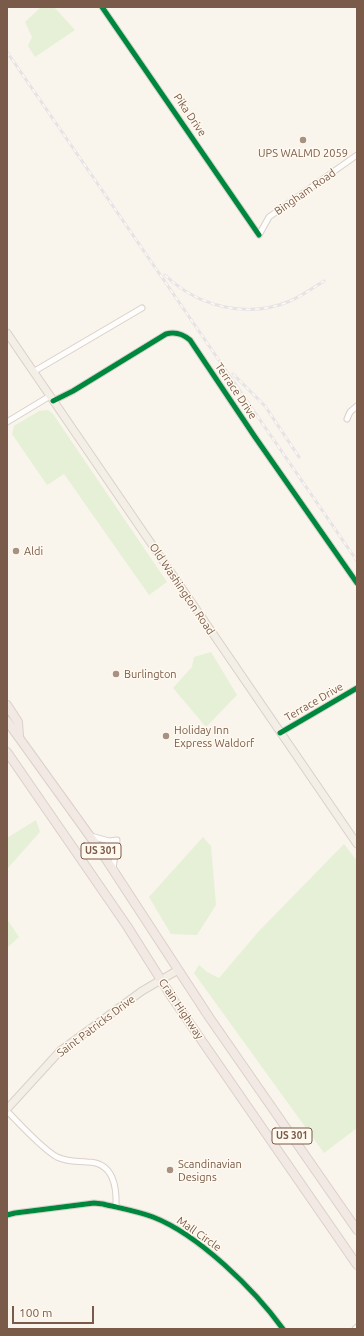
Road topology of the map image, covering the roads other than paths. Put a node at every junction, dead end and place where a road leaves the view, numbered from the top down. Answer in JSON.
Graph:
{"nodes":[{"id":1,"x":102,"y":7,"type":"edge"},
{"id":2,"x":357,"y":155,"type":"edge"},
{"id":3,"x":259,"y":235,"type":"joint"},
{"id":4,"x":142,"y":308,"type":"dead end"},
{"id":5,"x":7,"y":333,"type":"edge"},
{"id":6,"x":33,"y":372,"type":"junction"},
{"id":7,"x":52,"y":398,"type":"junction"},
{"id":8,"x":357,"y":406,"type":"edge"},
{"id":9,"x":347,"y":419,"type":"dead end"},
{"id":10,"x":7,"y":422,"type":"edge"},
{"id":11,"x":357,"y":583,"type":"edge"},
{"id":12,"x":357,"y":688,"type":"edge"},
{"id":13,"x":7,"y":705,"type":"edge"},
{"id":14,"x":7,"y":721,"type":"edge"},
{"id":15,"x":280,"y":733,"type":"junction"},
{"id":16,"x":19,"y":736,"type":"junction"},
{"id":17,"x":7,"y":752,"type":"edge"},
{"id":18,"x":90,"y":836,"type":"junction"},
{"id":19,"x":357,"y":844,"type":"edge"},
{"id":20,"x":113,"y":870,"type":"junction"},
{"id":21,"x":178,"y":970,"type":"junction"},
{"id":22,"x":161,"y":981,"type":"junction"},
{"id":23,"x":7,"y":1110,"type":"edge"},
{"id":24,"x":116,"y":1207,"type":"junction"},
{"id":25,"x":7,"y":1216,"type":"edge"},
{"id":26,"x":357,"y":1230,"type":"edge"},
{"id":27,"x":357,"y":1265,"type":"edge"},
{"id":28,"x":283,"y":1329,"type":"edge"}],
"edges":[{"from":1,"to":3,"type":"street","name":"Pika Drive"},
{"from":2,"to":3,"type":"street","name":"Bingham Road"},
{"from":4,"to":6,"type":"street"},
{"from":5,"to":6,"type":"main road","name":"Old Washington Road"},
{"from":6,"to":7,"type":"main road","name":"Old Washington Road"},
{"from":7,"to":10,"type":"street","name":"Terrace Drive"},
{"from":7,"to":11,"type":"street","name":"Terrace Drive"},
{"from":7,"to":15,"type":"main road","name":"Old Washington Road"},
{"from":8,"to":9,"type":"street"},
{"from":12,"to":15,"type":"street","name":"Terrace Drive"},
{"from":13,"to":16,"type":"highway"},
{"from":14,"to":16,"type":"highway","name":"Crain Highway","number":"US 301"},
{"from":15,"to":19,"type":"main road","name":"Old Washington Road"},
{"from":16,"to":18,"type":"highway","name":"Crain Highway","number":"US 301"},
{"from":17,"to":22,"type":"highway","name":"Crain Highway","number":"US 301"},
{"from":18,"to":20,"type":"highway","name":"Crain Highway","number":"US 301"},
{"from":18,"to":20,"type":"street"},
{"from":20,"to":21,"type":"highway","name":"Crain Highway","number":"US 301"},
{"from":21,"to":22,"type":"main road","name":"Saint Patricks Drive"},
{"from":21,"to":26,"type":"highway","name":"Crain Highway","number":"US 301"},
{"from":22,"to":23,"type":"main road","name":"Saint Patricks Drive"},
{"from":22,"to":27,"type":"highway","name":"Crain Highway","number":"US 301"},
{"from":23,"to":24,"type":"street"},
{"from":24,"to":25,"type":"street","name":"Mall Circle"},
{"from":24,"to":28,"type":"street","name":"Mall Circle"}]}
